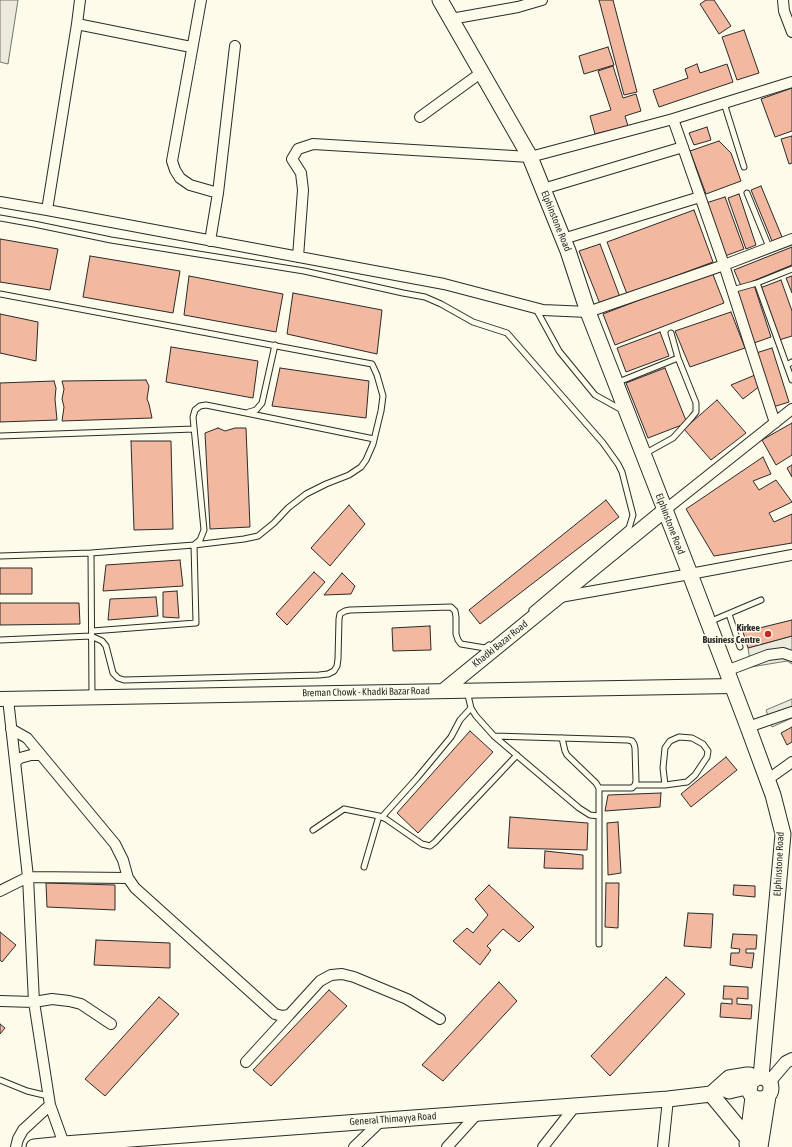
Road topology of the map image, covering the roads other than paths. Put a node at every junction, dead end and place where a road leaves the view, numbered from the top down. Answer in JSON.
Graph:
{"nodes":[{"id":1,"x":80,"y":0,"type":"edge"},
{"id":2,"x":201,"y":0,"type":"edge"},
{"id":3,"x":440,"y":0,"type":"edge"},
{"id":4,"x":542,"y":0,"type":"edge"},
{"id":5,"x":783,"y":0,"type":"edge"},
{"id":6,"x":451,"y":19,"type":"junction"},
{"id":7,"x":78,"y":24,"type":"junction"},
{"id":8,"x":792,"y":32,"type":"edge"},
{"id":9,"x":235,"y":46,"type":"dead end"},
{"id":10,"x":192,"y":47,"type":"junction"},
{"id":11,"x":482,"y":72,"type":"junction"},
{"id":12,"x":792,"y":82,"type":"edge"},
{"id":13,"x":724,"y":103,"type":"junction"},
{"id":14,"x":420,"y":116,"type":"dead end"},
{"id":15,"x":673,"y":118,"type":"junction"},
{"id":16,"x":683,"y":147,"type":"junction"},
{"id":17,"x":530,"y":157,"type":"junction"},
{"id":18,"x":744,"y":167,"type":"dead end"},
{"id":19,"x":542,"y":189,"type":"junction"},
{"id":20,"x":218,"y":193,"type":"junction"},
{"id":21,"x":747,"y":193,"type":"dead end"},
{"id":22,"x":700,"y":197,"type":"junction"},
{"id":23,"x":0,"y":202,"type":"edge"},
{"id":24,"x":47,"y":210,"type":"junction"},
{"id":25,"x":0,"y":218,"type":"edge"},
{"id":26,"x":563,"y":238,"type":"junction"},
{"id":27,"x":792,"y":238,"type":"edge"},
{"id":28,"x":210,"y":241,"type":"junction"},
{"id":29,"x":769,"y":247,"type":"junction"},
{"id":30,"x":298,"y":257,"type":"junction"},
{"id":31,"x":724,"y":265,"type":"junction"},
{"id":32,"x":792,"y":269,"type":"edge"},
{"id":33,"x":757,"y":283,"type":"junction"},
{"id":34,"x":732,"y":290,"type":"junction"},
{"id":35,"x":0,"y":294,"type":"edge"},
{"id":36,"x":536,"y":308,"type":"junction"},
{"id":37,"x":588,"y":312,"type":"junction"},
{"id":38,"x":671,"y":333,"type":"dead end"},
{"id":39,"x":275,"y":345,"type":"junction"},
{"id":40,"x":678,"y":358,"type":"junction"},
{"id":41,"x":792,"y":362,"type":"edge"},
{"id":42,"x":787,"y":365,"type":"junction"},
{"id":43,"x":792,"y":380,"type":"edge"},
{"id":44,"x":615,"y":383,"type":"junction"},
{"id":45,"x":792,"y":409,"type":"edge"},
{"id":46,"x":246,"y":413,"type":"junction"},
{"id":47,"x":627,"y":413,"type":"junction"},
{"id":48,"x":775,"y":423,"type":"junction"},
{"id":49,"x":194,"y":429,"type":"junction"},
{"id":50,"x":0,"y":436,"type":"edge"},
{"id":51,"x":374,"y":439,"type":"junction"},
{"id":52,"x":643,"y":455,"type":"junction"},
{"id":53,"x":665,"y":510,"type":"junction"},
{"id":54,"x":194,"y":545,"type":"junction"},
{"id":55,"x":90,"y":553,"type":"junction"},
{"id":56,"x":792,"y":554,"type":"edge"},
{"id":57,"x":0,"y":556,"type":"edge"},
{"id":58,"x":690,"y":574,"type":"junction"},
{"id":59,"x":558,"y":597,"type":"junction"},
{"id":60,"x":761,"y":600,"type":"dead end"},
{"id":61,"x":527,"y":614,"type":"dead end"},
{"id":62,"x":728,"y":614,"type":"junction"},
{"id":63,"x":708,"y":622,"type":"junction"},
{"id":64,"x":92,"y":633,"type":"junction"},
{"id":65,"x":496,"y":639,"type":"dead end"},
{"id":66,"x":0,"y":640,"type":"edge"},
{"id":67,"x":740,"y":647,"type":"dead end"},
{"id":68,"x":792,"y":656,"type":"edge"},
{"id":69,"x":726,"y":671,"type":"junction"},
{"id":70,"x":732,"y":686,"type":"junction"},
{"id":71,"x":466,"y":690,"type":"junction"},
{"id":72,"x":443,"y":691,"type":"junction"},
{"id":73,"x":92,"y":697,"type":"junction"},
{"id":74,"x":4,"y":699,"type":"edge"},
{"id":75,"x":471,"y":708,"type":"junction"},
{"id":76,"x":792,"y":712,"type":"edge"},
{"id":77,"x":748,"y":727,"type":"junction"},
{"id":78,"x":12,"y":729,"type":"junction"},
{"id":79,"x":494,"y":736,"type":"junction"},
{"id":80,"x":562,"y":738,"type":"junction"},
{"id":81,"x":41,"y":755,"type":"junction"},
{"id":82,"x":517,"y":755,"type":"junction"},
{"id":83,"x":15,"y":762,"type":"junction"},
{"id":84,"x":792,"y":762,"type":"edge"},
{"id":85,"x":767,"y":780,"type":"junction"},
{"id":86,"x":635,"y":785,"type":"junction"},
{"id":87,"x":665,"y":785,"type":"junction"},
{"id":88,"x":599,"y":788,"type":"junction"},
{"id":89,"x":599,"y":816,"type":"junction"},
{"id":90,"x":381,"y":817,"type":"junction"},
{"id":91,"x":313,"y":830,"type":"dead end"},
{"id":92,"x":788,"y":838,"type":"edge"},
{"id":93,"x":364,"y":867,"type":"dead end"},
{"id":94,"x":28,"y":877,"type":"junction"},
{"id":95,"x":128,"y":878,"type":"junction"},
{"id":96,"x":0,"y":891,"type":"edge"},
{"id":97,"x":599,"y":944,"type":"dead end"},
{"id":98,"x":0,"y":1001,"type":"edge"},
{"id":99,"x":34,"y":1002,"type":"junction"},
{"id":100,"x":289,"y":1015,"type":"junction"},
{"id":101,"x":440,"y":1019,"type":"dead end"},
{"id":102,"x":111,"y":1024,"type":"dead end"},
{"id":103,"x":792,"y":1059,"type":"edge"},
{"id":104,"x":246,"y":1062,"type":"dead end"},
{"id":105,"x":0,"y":1080,"type":"edge"},
{"id":106,"x":759,"y":1086,"type":"junction"},
{"id":107,"x":716,"y":1091,"type":"junction"},
{"id":108,"x":668,"y":1099,"type":"junction"},
{"id":109,"x":49,"y":1101,"type":"junction"},
{"id":110,"x":576,"y":1106,"type":"junction"},
{"id":111,"x":478,"y":1113,"type":"junction"},
{"id":112,"x":382,"y":1120,"type":"junction"},
{"id":113,"x":64,"y":1144,"type":"junction"},
{"id":114,"x":98,"y":1144,"type":"edge"},
{"id":115,"x":752,"y":1144,"type":"edge"},
{"id":116,"x":16,"y":1147,"type":"edge"},
{"id":117,"x":34,"y":1147,"type":"edge"},
{"id":118,"x":354,"y":1147,"type":"edge"},
{"id":119,"x":448,"y":1147,"type":"edge"},
{"id":120,"x":543,"y":1147,"type":"edge"},
{"id":121,"x":663,"y":1147,"type":"edge"}],
"edges":[{"from":1,"to":7,"type":"street"},
{"from":2,"to":10,"type":"street"},
{"from":3,"to":6,"type":"main road","name":"Elphinstone Road"},
{"from":4,"to":6,"type":"street"},
{"from":5,"to":8,"type":"street"},
{"from":6,"to":11,"type":"main road","name":"Elphinstone Road"},
{"from":7,"to":10,"type":"street"},
{"from":7,"to":24,"type":"street"},
{"from":9,"to":20,"type":"street"},
{"from":10,"to":20,"type":"street"},
{"from":11,"to":14,"type":"street"},
{"from":11,"to":17,"type":"main road","name":"Elphinstone Road"},
{"from":12,"to":13,"type":"street"},
{"from":13,"to":15,"type":"street"},
{"from":13,"to":18,"type":"lane"},
{"from":15,"to":16,"type":"street"},
{"from":15,"to":17,"type":"street"},
{"from":16,"to":19,"type":"street"},
{"from":16,"to":22,"type":"street"},
{"from":17,"to":19,"type":"main road","name":"Elphinstone Road"},
{"from":17,"to":30,"type":"street"},
{"from":19,"to":26,"type":"main road","name":"Elphinstone Road"},
{"from":20,"to":28,"type":"street"},
{"from":21,"to":29,"type":"lane"},
{"from":22,"to":26,"type":"street"},
{"from":22,"to":31,"type":"street"},
{"from":23,"to":24,"type":"street"},
{"from":24,"to":28,"type":"street"},
{"from":25,"to":61,"type":"lane"},
{"from":26,"to":37,"type":"main road","name":"Elphinstone Road"},
{"from":27,"to":29,"type":"street"},
{"from":28,"to":30,"type":"street"},
{"from":29,"to":31,"type":"street"},
{"from":30,"to":36,"type":"street"},
{"from":31,"to":34,"type":"street"},
{"from":31,"to":37,"type":"street"},
{"from":32,"to":33,"type":"lane"},
{"from":33,"to":34,"type":"lane"},
{"from":33,"to":42,"type":"lane"},
{"from":34,"to":48,"type":"street"},
{"from":35,"to":39,"type":"lane"},
{"from":36,"to":37,"type":"street"},
{"from":36,"to":47,"type":"lane"},
{"from":37,"to":44,"type":"main road","name":"Elphinstone Road"},
{"from":38,"to":40,"type":"lane"},
{"from":39,"to":46,"type":"lane"},
{"from":39,"to":51,"type":"lane"},
{"from":40,"to":44,"type":"lane"},
{"from":40,"to":52,"type":"lane"},
{"from":41,"to":42,"type":"lane"},
{"from":42,"to":43,"type":"lane"},
{"from":44,"to":47,"type":"main road","name":"Elphinstone Road"},
{"from":45,"to":48,"type":"street"},
{"from":46,"to":49,"type":"lane"},
{"from":46,"to":51,"type":"lane"},
{"from":47,"to":52,"type":"main road","name":"Elphinstone Road"},
{"from":48,"to":53,"type":"street"},
{"from":49,"to":50,"type":"lane"},
{"from":49,"to":54,"type":"lane"},
{"from":51,"to":54,"type":"lane"},
{"from":52,"to":53,"type":"main road","name":"Elphinstone Road"},
{"from":53,"to":58,"type":"main road","name":"Elphinstone Road"},
{"from":53,"to":59,"type":"main road","name":"Khadki Bazar Road"},
{"from":54,"to":55,"type":"lane"},
{"from":54,"to":64,"type":"lane"},
{"from":55,"to":57,"type":"lane"},
{"from":55,"to":64,"type":"lane"},
{"from":56,"to":58,"type":"street","name":"Khadki Bazar Road"},
{"from":58,"to":59,"type":"street","name":"Khadki Bazar Road"},
{"from":58,"to":63,"type":"main road","name":"Elphinstone Road"},
{"from":59,"to":72,"type":"main road","name":"Khadki Bazar Road"},
{"from":60,"to":62,"type":"lane"},
{"from":62,"to":63,"type":"lane"},
{"from":62,"to":67,"type":"lane"},
{"from":63,"to":69,"type":"main road","name":"Elphinstone Road"},
{"from":64,"to":65,"type":"lane"},
{"from":64,"to":66,"type":"lane"},
{"from":64,"to":73,"type":"lane"},
{"from":68,"to":69,"type":"street"},
{"from":69,"to":70,"type":"main road","name":"Elphinstone Road"},
{"from":70,"to":71,"type":"main road","name":"Breman Chowk - Khadki Bazar Road"},
{"from":70,"to":77,"type":"main road","name":"Elphinstone Road"},
{"from":71,"to":72,"type":"main road","name":"Breman Chowk - Khadki Bazar Road"},
{"from":71,"to":75,"type":"lane"},
{"from":72,"to":73,"type":"main road","name":"Breman Chowk - Khadki Bazar Road"},
{"from":73,"to":74,"type":"main road","name":"Breman Chowk - Khadki Bazar Road"},
{"from":74,"to":78,"type":"street"},
{"from":75,"to":79,"type":"lane"},
{"from":75,"to":90,"type":"lane"},
{"from":76,"to":77,"type":"street"},
{"from":77,"to":85,"type":"main road","name":"Elphinstone Road"},
{"from":78,"to":81,"type":"street"},
{"from":78,"to":83,"type":"street"},
{"from":79,"to":80,"type":"lane"},
{"from":79,"to":82,"type":"lane"},
{"from":80,"to":86,"type":"lane"},
{"from":80,"to":88,"type":"lane"},
{"from":81,"to":83,"type":"street"},
{"from":81,"to":95,"type":"street"},
{"from":82,"to":89,"type":"lane"},
{"from":82,"to":90,"type":"lane"},
{"from":83,"to":94,"type":"street"},
{"from":84,"to":85,"type":"street"},
{"from":85,"to":92,"type":"main road","name":"Elphinstone Road"},
{"from":86,"to":87,"type":"lane"},
{"from":86,"to":88,"type":"lane"},
{"from":87,"to":87,"type":"lane"},
{"from":88,"to":89,"type":"lane"},
{"from":89,"to":97,"type":"lane"},
{"from":90,"to":91,"type":"lane"},
{"from":90,"to":93,"type":"lane"},
{"from":92,"to":106,"type":"main road","name":"Elphinstone Road"},
{"from":94,"to":95,"type":"street"},
{"from":94,"to":96,"type":"street"},
{"from":94,"to":99,"type":"street"},
{"from":95,"to":100,"type":"street"},
{"from":98,"to":99,"type":"street"},
{"from":99,"to":102,"type":"street"},
{"from":99,"to":109,"type":"street"},
{"from":100,"to":101,"type":"street"},
{"from":100,"to":104,"type":"street"},
{"from":103,"to":106,"type":"street"},
{"from":105,"to":109,"type":"lane"},
{"from":106,"to":107,"type":"main road"},
{"from":106,"to":115,"type":"main road","name":"Elphinstone Road"},
{"from":107,"to":108,"type":"main road","name":"General Thimayya Road"},
{"from":107,"to":115,"type":"main road"},
{"from":108,"to":110,"type":"main road","name":"General Thimayya Road"},
{"from":108,"to":121,"type":"street"},
{"from":109,"to":113,"type":"street"},
{"from":109,"to":116,"type":"street"},
{"from":110,"to":111,"type":"main road","name":"General Thimayya Road"},
{"from":110,"to":120,"type":"street"},
{"from":111,"to":112,"type":"main road","name":"General Thimayya Road"},
{"from":111,"to":119,"type":"street"},
{"from":112,"to":114,"type":"main road","name":"General Thimayya Road"},
{"from":112,"to":118,"type":"street"},
{"from":113,"to":114,"type":"main road","name":"General Thimayya Road"},
{"from":113,"to":117,"type":"main road","name":"General Thimayya Road"}]}
